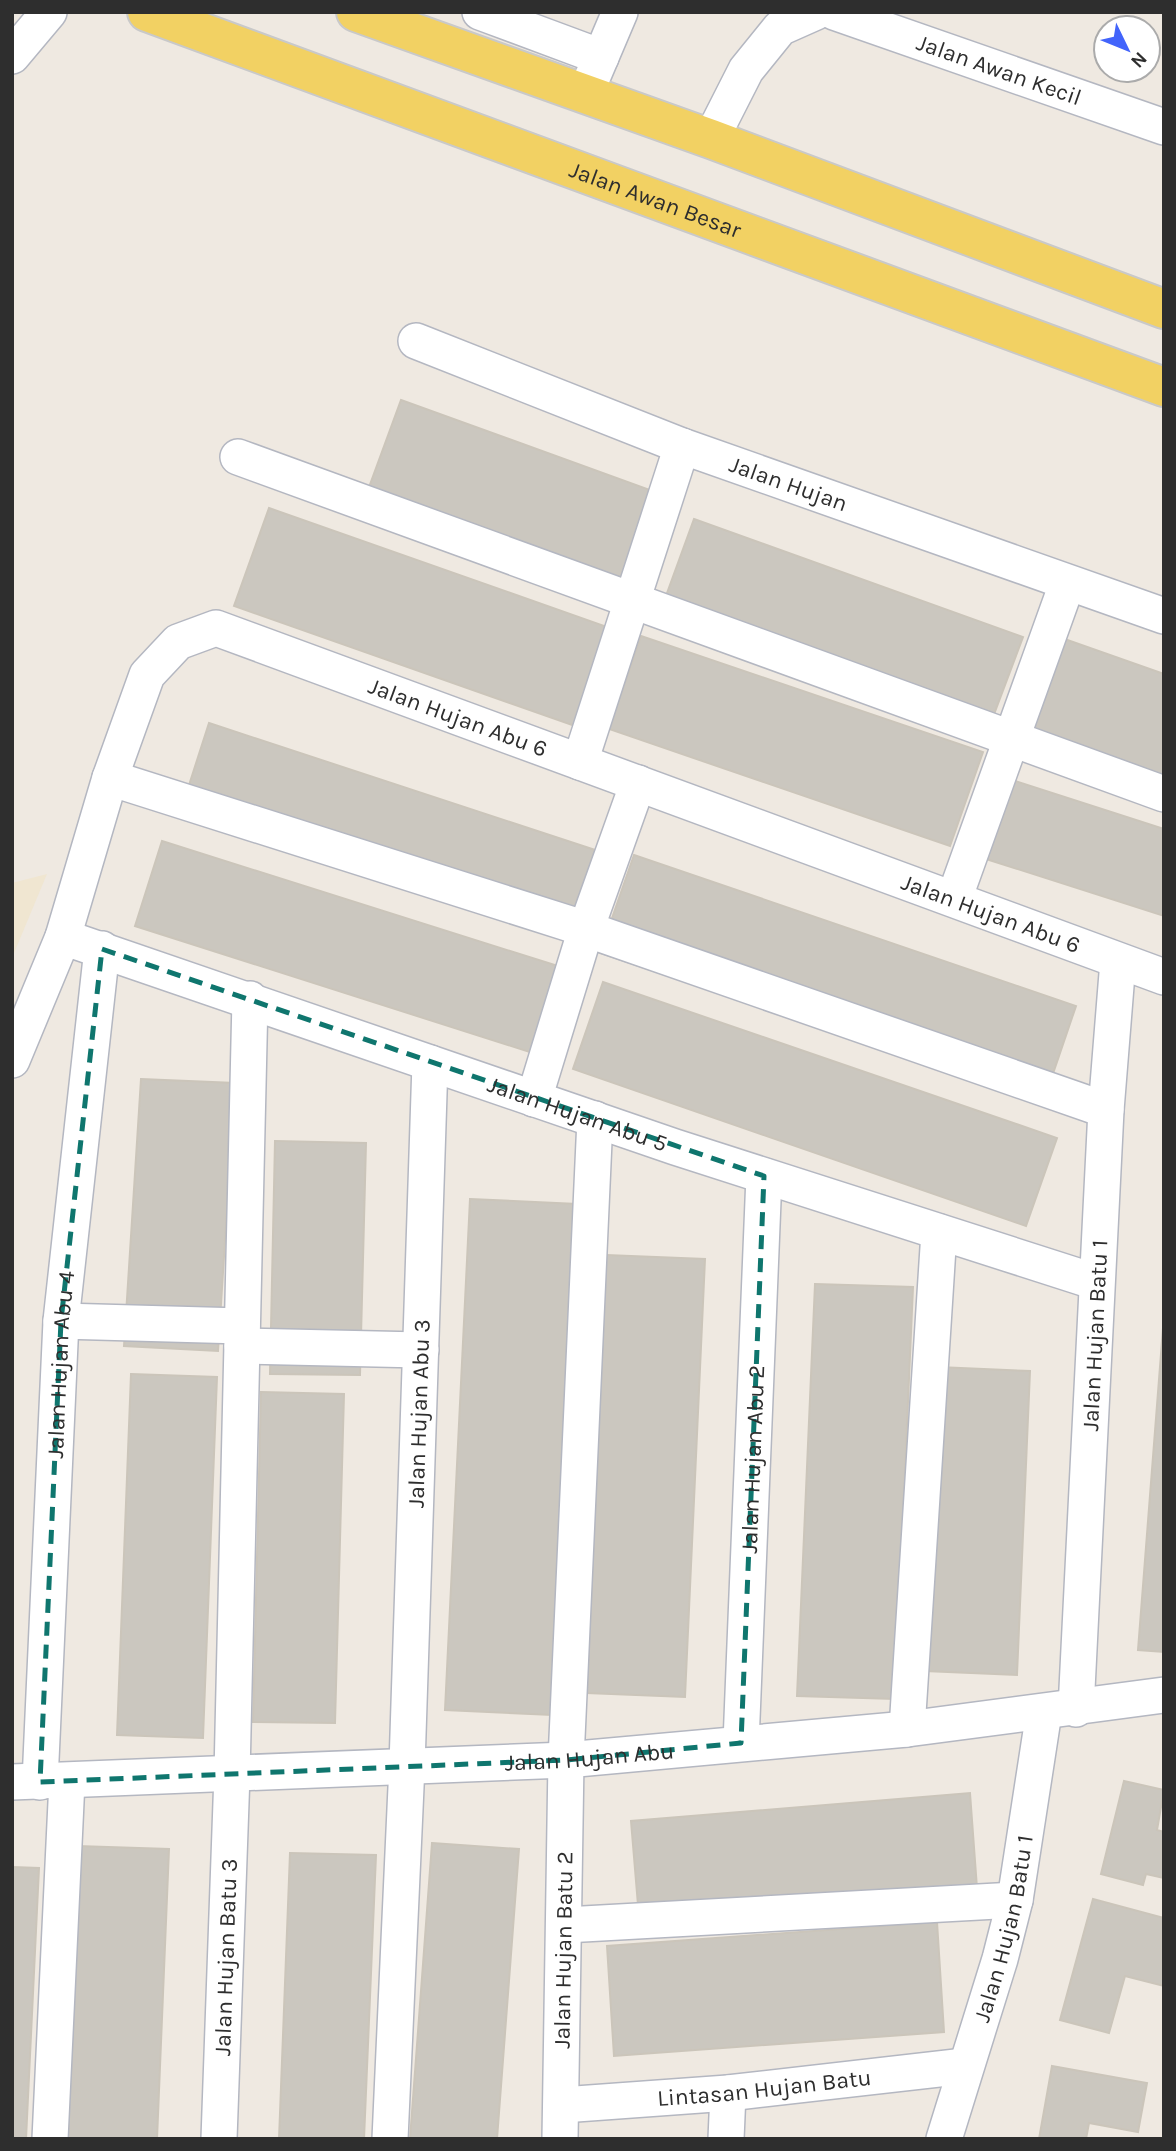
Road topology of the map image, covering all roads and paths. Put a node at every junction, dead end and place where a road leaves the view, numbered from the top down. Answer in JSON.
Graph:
{"nodes":[{"id":1,"x":49,"y":12,"type":"edge"},
{"id":2,"x":148,"y":12,"type":"edge"},
{"id":3,"x":356,"y":12,"type":"edge"},
{"id":4,"x":480,"y":12,"type":"edge"},
{"id":5,"x":620,"y":12,"type":"edge"},
{"id":6,"x":816,"y":12,"type":"edge"},
{"id":7,"x":834,"y":12,"type":"edge"},
{"id":8,"x":12,"y":56,"type":"edge"},
{"id":9,"x":601,"y":57,"type":"junction"},
{"id":10,"x":585,"y":94,"type":"junction"},
{"id":11,"x":1164,"y":127,"type":"edge"},
{"id":12,"x":711,"y":139,"type":"junction"},
{"id":13,"x":1164,"y":309,"type":"edge"},
{"id":14,"x":416,"y":341,"type":"dead end"},
{"id":15,"x":1164,"y":387,"type":"edge"},
{"id":16,"x":682,"y":446,"type":"junction"},
{"id":17,"x":238,"y":457,"type":"dead end"},
{"id":18,"x":1067,"y":584,"type":"junction"},
{"id":19,"x":631,"y":600,"type":"junction"},
{"id":20,"x":1164,"y":616,"type":"edge"},
{"id":21,"x":1010,"y":739,"type":"junction"},
{"id":22,"x":580,"y":762,"type":"junction"},
{"id":23,"x":110,"y":778,"type":"junction"},
{"id":24,"x":638,"y":783,"type":"junction"},
{"id":25,"x":1164,"y":794,"type":"edge"},
{"id":26,"x":954,"y":899,"type":"junction"},
{"id":27,"x":586,"y":929,"type":"junction"},
{"id":28,"x":64,"y":937,"type":"junction"},
{"id":29,"x":102,"y":949,"type":"junction"},
{"id":30,"x":1118,"y":961,"type":"junction"},
{"id":31,"x":1164,"y":977,"type":"edge"},
{"id":32,"x":250,"y":999,"type":"junction"},
{"id":33,"x":12,"y":1060,"type":"edge"},
{"id":34,"x":430,"y":1063,"type":"junction"},
{"id":35,"x":534,"y":1099,"type":"junction"},
{"id":36,"x":1106,"y":1110,"type":"junction"},
{"id":37,"x":595,"y":1119,"type":"junction"},
{"id":38,"x":764,"y":1176,"type":"junction"},
{"id":39,"x":939,"y":1232,"type":"junction"},
{"id":40,"x":1096,"y":1282,"type":"junction"},
{"id":41,"x":61,"y":1321,"type":"junction"},
{"id":42,"x":242,"y":1336,"type":"junction"},
{"id":43,"x":421,"y":1350,"type":"junction"},
{"id":44,"x":1164,"y":1695,"type":"edge"},
{"id":45,"x":1060,"y":1711,"type":"junction"},
{"id":46,"x":907,"y":1729,"type":"junction"},
{"id":47,"x":741,"y":1743,"type":"junction"},
{"id":48,"x":566,"y":1760,"type":"junction"},
{"id":49,"x":407,"y":1765,"type":"junction"},
{"id":50,"x":232,"y":1774,"type":"junction"},
{"id":51,"x":40,"y":1782,"type":"edge"},
{"id":52,"x":1015,"y":1900,"type":"junction"},
{"id":53,"x":565,"y":1925,"type":"junction"},
{"id":54,"x":965,"y":2066,"type":"junction"},
{"id":55,"x":728,"y":2093,"type":"junction"},
{"id":56,"x":561,"y":2122,"type":"edge"},
{"id":57,"x":50,"y":2139,"type":"edge"},
{"id":58,"x":219,"y":2139,"type":"edge"},
{"id":59,"x":390,"y":2139,"type":"edge"},
{"id":60,"x":726,"y":2139,"type":"edge"},
{"id":61,"x":944,"y":2139,"type":"edge"}],
"edges":[{"from":1,"to":8,"type":"street"},
{"from":2,"to":15,"type":"main road","name":"Jalan Awan Besar"},
{"from":3,"to":10,"type":"main road"},
{"from":4,"to":9,"type":"street"},
{"from":5,"to":9,"type":"street"},
{"from":6,"to":12,"type":"street"},
{"from":7,"to":11,"type":"street","name":"Jalan Awan Kecil"},
{"from":9,"to":10,"type":"street"},
{"from":10,"to":12,"type":"main road"},
{"from":12,"to":13,"type":"main road"},
{"from":14,"to":16,"type":"street","name":"Jalan Hujan"},
{"from":16,"to":18,"type":"street","name":"Jalan Hujan"},
{"from":16,"to":19,"type":"street"},
{"from":17,"to":19,"type":"street"},
{"from":18,"to":20,"type":"street","name":"Jalan Hujan"},
{"from":18,"to":21,"type":"street"},
{"from":19,"to":21,"type":"street"},
{"from":19,"to":22,"type":"street"},
{"from":21,"to":25,"type":"street"},
{"from":21,"to":26,"type":"street"},
{"from":22,"to":23,"type":"street","name":"Jalan Hujan Abu 6"},
{"from":22,"to":24,"type":"street","name":"Jalan Hujan Abu 6"},
{"from":23,"to":27,"type":"street"},
{"from":23,"to":28,"type":"street","name":"Jalan Hujan Abu 6"},
{"from":24,"to":26,"type":"street","name":"Jalan Hujan Abu 6"},
{"from":24,"to":27,"type":"street"},
{"from":26,"to":30,"type":"street","name":"Jalan Hujan Abu 6"},
{"from":27,"to":35,"type":"street"},
{"from":27,"to":36,"type":"street"},
{"from":28,"to":29,"type":"street","name":"Jalan Hujan Abu 5"},
{"from":28,"to":33,"type":"street","name":"Jalan Hujan Abu 6"},
{"from":29,"to":32,"type":"street","name":"Jalan Hujan Abu 5"},
{"from":29,"to":41,"type":"street","name":"Jalan Hujan Abu 4"},
{"from":30,"to":31,"type":"street","name":"Jalan Hujan Abu 6"},
{"from":30,"to":36,"type":"street","name":"Jalan Hujan Batu 1"},
{"from":32,"to":34,"type":"street","name":"Jalan Hujan Abu 5"},
{"from":32,"to":42,"type":"street","name":"Jalan Hujan Batu 3"},
{"from":34,"to":35,"type":"street","name":"Jalan Hujan Abu 5"},
{"from":34,"to":43,"type":"street","name":"Jalan Hujan Abu 3"},
{"from":35,"to":37,"type":"street","name":"Jalan Hujan Abu 5"},
{"from":36,"to":40,"type":"street","name":"Jalan Hujan Batu 1"},
{"from":37,"to":38,"type":"street","name":"Jalan Hujan Abu 5"},
{"from":37,"to":48,"type":"street","name":"Jalan Hujan Batu 2"},
{"from":38,"to":39,"type":"street","name":"Jalan Hujan Abu 5"},
{"from":38,"to":47,"type":"street","name":"Jalan Hujan Abu 2"},
{"from":39,"to":40,"type":"street","name":"Jalan Hujan Abu 5"},
{"from":39,"to":46,"type":"street"},
{"from":40,"to":45,"type":"street","name":"Jalan Hujan Batu 1"},
{"from":41,"to":42,"type":"street"},
{"from":41,"to":51,"type":"street","name":"Jalan Hujan Abu 4"},
{"from":42,"to":43,"type":"street"},
{"from":42,"to":50,"type":"street","name":"Jalan Hujan Batu 3"},
{"from":43,"to":49,"type":"street","name":"Jalan Hujan Abu 3"},
{"from":44,"to":45,"type":"street","name":"Jalan Hujan Abu"},
{"from":45,"to":46,"type":"street","name":"Jalan Hujan Abu"},
{"from":45,"to":52,"type":"street","name":"Jalan Hujan Batu 1"},
{"from":46,"to":47,"type":"street","name":"Jalan Hujan Abu"},
{"from":47,"to":48,"type":"street","name":"Jalan Hujan Abu"},
{"from":48,"to":49,"type":"street","name":"Jalan Hujan Abu"},
{"from":48,"to":53,"type":"street","name":"Jalan Hujan Batu 2"},
{"from":49,"to":50,"type":"street","name":"Jalan Hujan Abu"},
{"from":49,"to":59,"type":"street","name":"Jalan Hujan Abu 3"},
{"from":50,"to":51,"type":"street","name":"Jalan Hujan Abu"},
{"from":50,"to":58,"type":"street","name":"Jalan Hujan Batu 3"},
{"from":51,"to":57,"type":"street","name":"Jalan Hujan Abu 4"},
{"from":52,"to":53,"type":"street"},
{"from":52,"to":54,"type":"street","name":"Jalan Hujan Batu 1"},
{"from":53,"to":56,"type":"street","name":"Jalan Hujan Batu 2"},
{"from":54,"to":55,"type":"street","name":"Lintasan Hujan Batu"},
{"from":54,"to":61,"type":"street","name":"Jalan Hujan Batu 1"},
{"from":55,"to":56,"type":"street","name":"Lintasan Hujan Batu"},
{"from":55,"to":60,"type":"street"}]}
